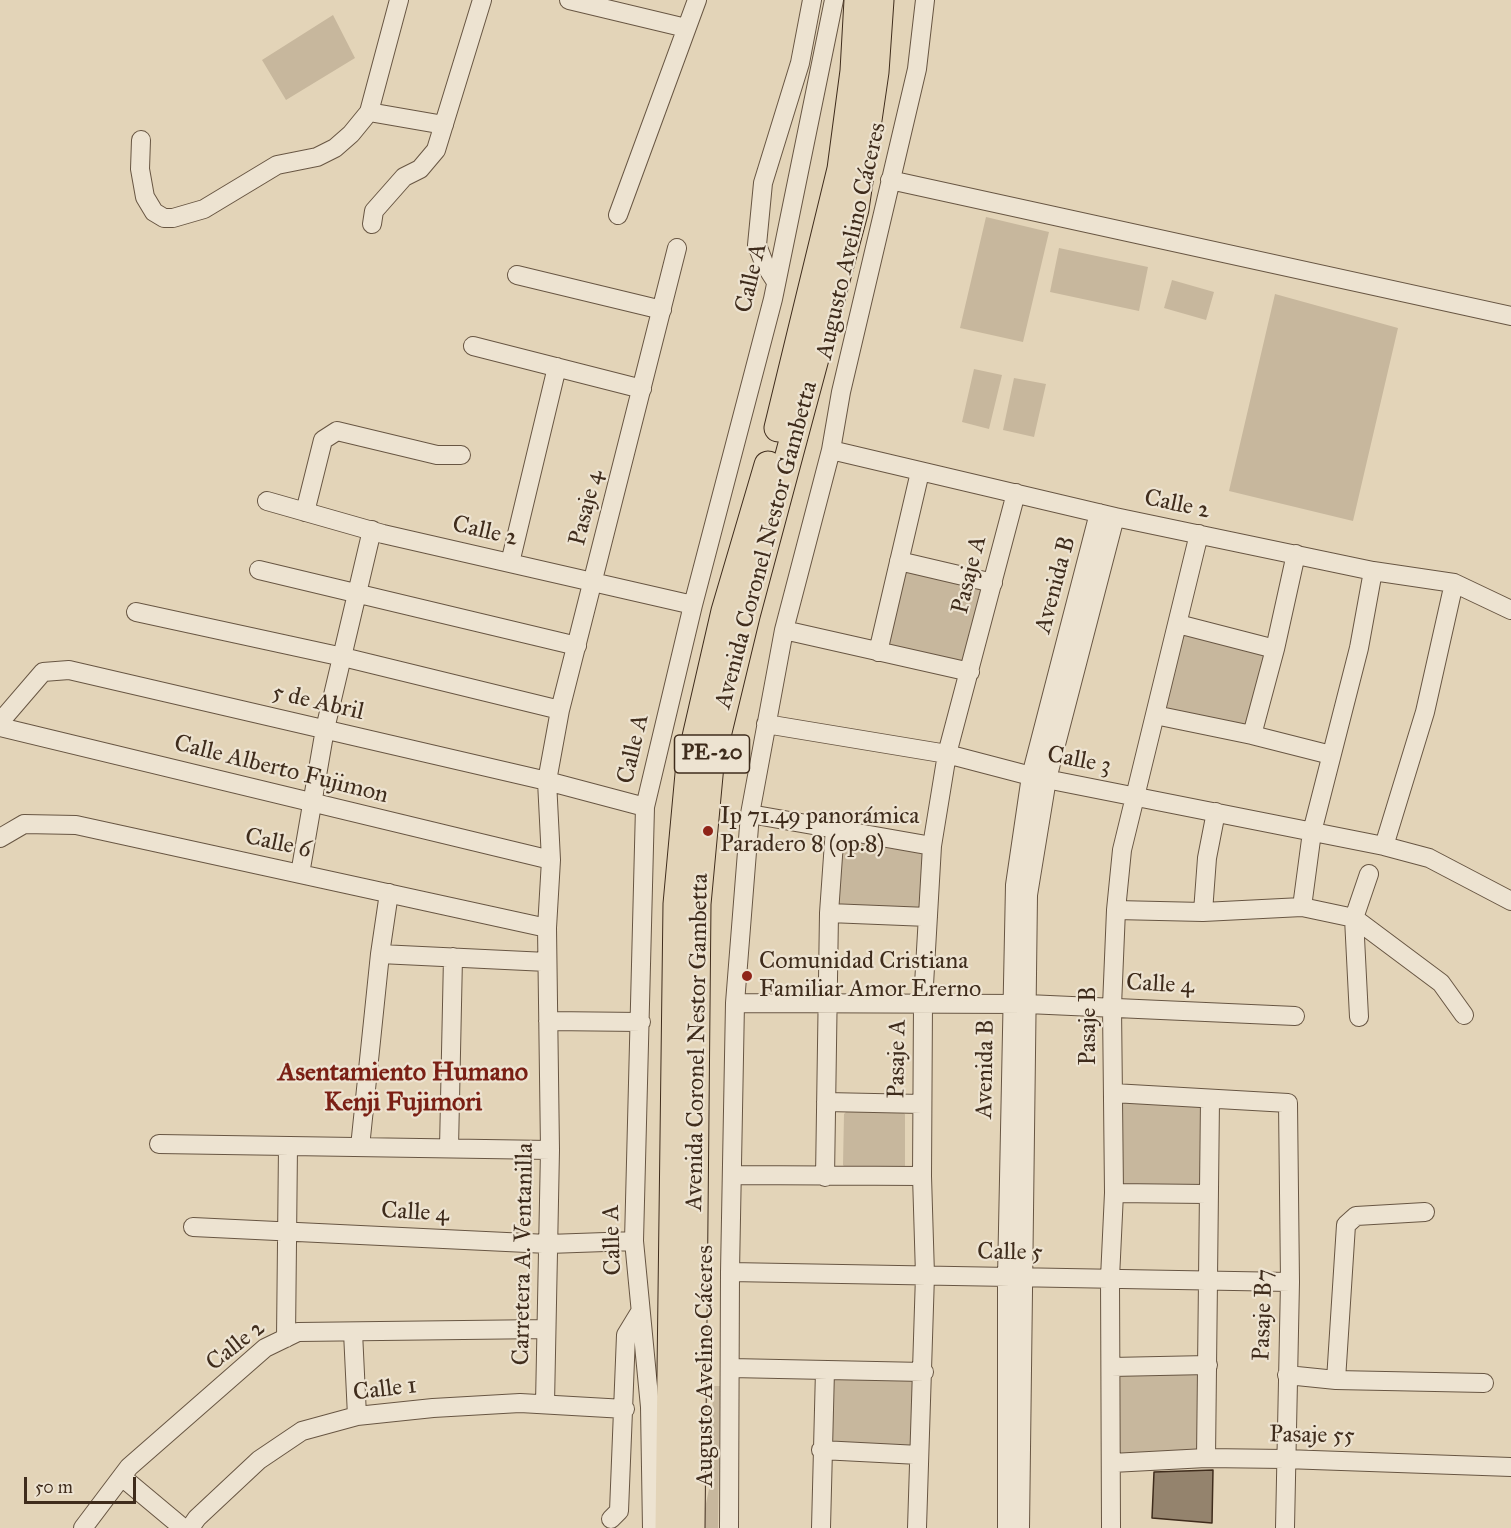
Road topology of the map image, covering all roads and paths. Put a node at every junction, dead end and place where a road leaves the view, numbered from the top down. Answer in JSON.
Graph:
{"nodes":[{"id":1,"x":399,"y":0,"type":"edge"},
{"id":2,"x":482,"y":0,"type":"edge"},
{"id":3,"x":569,"y":0,"type":"edge"},
{"id":4,"x":697,"y":0,"type":"edge"},
{"id":5,"x":812,"y":0,"type":"edge"},
{"id":6,"x":834,"y":0,"type":"edge"},
{"id":7,"x":858,"y":0,"type":"edge"},
{"id":8,"x":880,"y":0,"type":"edge"},
{"id":9,"x":925,"y":0,"type":"edge"},
{"id":10,"x":686,"y":28,"type":"junction"},
{"id":11,"x":369,"y":112,"type":"junction"},
{"id":12,"x":444,"y":125,"type":"junction"},
{"id":13,"x":141,"y":140,"type":"dead end"},
{"id":14,"x":890,"y":180,"type":"junction"},
{"id":15,"x":618,"y":215,"type":"dead end"},
{"id":16,"x":372,"y":224,"type":"dead end"},
{"id":17,"x":677,"y":248,"type":"dead end"},
{"id":18,"x":517,"y":274,"type":"dead end"},
{"id":19,"x":776,"y":282,"type":"junction"},
{"id":20,"x":662,"y":310,"type":"junction"},
{"id":21,"x":1511,"y":315,"type":"edge"},
{"id":22,"x":473,"y":346,"type":"dead end"},
{"id":23,"x":557,"y":367,"type":"junction"},
{"id":24,"x":642,"y":389,"type":"junction"},
{"id":25,"x":831,"y":450,"type":"junction"},
{"id":26,"x":461,"y":455,"type":"dead end"},
{"id":27,"x":920,"y":472,"type":"junction"},
{"id":28,"x":1016,"y":493,"type":"junction"},
{"id":29,"x":267,"y":501,"type":"dead end"},
{"id":30,"x":305,"y":512,"type":"junction"},
{"id":31,"x":1107,"y":515,"type":"junction"},
{"id":32,"x":372,"y":530,"type":"junction"},
{"id":33,"x":1198,"y":534,"type":"junction"},
{"id":34,"x":1296,"y":554,"type":"junction"},
{"id":35,"x":899,"y":561,"type":"junction"},
{"id":36,"x":510,"y":563,"type":"junction"},
{"id":37,"x":259,"y":570,"type":"dead end"},
{"id":38,"x":1373,"y":571,"type":"junction"},
{"id":39,"x":593,"y":582,"type":"junction"},
{"id":40,"x":993,"y":583,"type":"junction"},
{"id":41,"x":1454,"y":584,"type":"junction"},
{"id":42,"x":359,"y":595,"type":"junction"},
{"id":43,"x":693,"y":605,"type":"junction"},
{"id":44,"x":1511,"y":610,"type":"edge"},
{"id":45,"x":136,"y":612,"type":"dead end"},
{"id":46,"x":1178,"y":624,"type":"junction"},
{"id":47,"x":784,"y":630,"type":"junction"},
{"id":48,"x":577,"y":646,"type":"junction"},
{"id":49,"x":1275,"y":649,"type":"junction"},
{"id":50,"x":878,"y":652,"type":"junction"},
{"id":51,"x":343,"y":657,"type":"junction"},
{"id":52,"x":970,"y":672,"type":"junction"},
{"id":53,"x":560,"y":710,"type":"junction"},
{"id":54,"x":1155,"y":716,"type":"junction"},
{"id":55,"x":0,"y":722,"type":"edge"},
{"id":56,"x":766,"y":724,"type":"junction"},
{"id":57,"x":0,"y":727,"type":"edge"},
{"id":58,"x":325,"y":729,"type":"junction"},
{"id":59,"x":1252,"y":735,"type":"junction"},
{"id":60,"x":947,"y":754,"type":"junction"},
{"id":61,"x":1331,"y":755,"type":"junction"},
{"id":62,"x":1039,"y":778,"type":"junction"},
{"id":63,"x":547,"y":781,"type":"junction"},
{"id":64,"x":1134,"y":796,"type":"junction"},
{"id":65,"x":314,"y":803,"type":"junction"},
{"id":66,"x":645,"y":807,"type":"junction"},
{"id":67,"x":1216,"y":812,"type":"junction"},
{"id":68,"x":750,"y":814,"type":"junction"},
{"id":69,"x":835,"y":828,"type":"junction"},
{"id":70,"x":1312,"y":832,"type":"junction"},
{"id":71,"x":0,"y":838,"type":"edge"},
{"id":72,"x":932,"y":846,"type":"junction"},
{"id":73,"x":1384,"y":846,"type":"junction"},
{"id":74,"x":550,"y":860,"type":"junction"},
{"id":75,"x":300,"y":874,"type":"junction"},
{"id":76,"x":1369,"y":874,"type":"dead end"},
{"id":77,"x":389,"y":894,"type":"junction"},
{"id":78,"x":1511,"y":901,"type":"edge"},
{"id":79,"x":1302,"y":907,"type":"junction"},
{"id":80,"x":1116,"y":909,"type":"junction"},
{"id":81,"x":1203,"y":912,"type":"junction"},
{"id":82,"x":829,"y":913,"type":"junction"},
{"id":83,"x":928,"y":917,"type":"junction"},
{"id":84,"x":1354,"y":918,"type":"junction"},
{"id":85,"x":547,"y":928,"type":"junction"},
{"id":86,"x":380,"y":954,"type":"junction"},
{"id":87,"x":453,"y":957,"type":"junction"},
{"id":88,"x":547,"y":962,"type":"junction"},
{"id":89,"x":923,"y":1002,"type":"junction"},
{"id":90,"x":735,"y":1003,"type":"junction"},
{"id":91,"x":828,"y":1004,"type":"junction"},
{"id":92,"x":1019,"y":1004,"type":"junction"},
{"id":93,"x":1112,"y":1006,"type":"junction"},
{"id":94,"x":1464,"y":1015,"type":"dead end"},
{"id":95,"x":1295,"y":1016,"type":"dead end"},
{"id":96,"x":1359,"y":1017,"type":"dead end"},
{"id":97,"x":548,"y":1020,"type":"junction"},
{"id":98,"x":641,"y":1022,"type":"junction"},
{"id":99,"x":1113,"y":1093,"type":"junction"},
{"id":100,"x":1210,"y":1100,"type":"junction"},
{"id":101,"x":826,"y":1102,"type":"junction"},
{"id":102,"x":922,"y":1104,"type":"junction"},
{"id":103,"x":159,"y":1144,"type":"dead end"},
{"id":104,"x":288,"y":1146,"type":"junction"},
{"id":105,"x":360,"y":1147,"type":"junction"},
{"id":106,"x":449,"y":1148,"type":"junction"},
{"id":107,"x":550,"y":1150,"type":"junction"},
{"id":108,"x":732,"y":1175,"type":"junction"},
{"id":109,"x":922,"y":1176,"type":"junction"},
{"id":110,"x":825,"y":1177,"type":"junction"},
{"id":111,"x":1114,"y":1193,"type":"junction"},
{"id":112,"x":1207,"y":1194,"type":"junction"},
{"id":113,"x":1425,"y":1212,"type":"dead end"},
{"id":114,"x":193,"y":1227,"type":"dead end"},
{"id":115,"x":287,"y":1230,"type":"junction"},
{"id":116,"x":633,"y":1241,"type":"junction"},
{"id":117,"x":548,"y":1244,"type":"junction"},
{"id":118,"x":730,"y":1272,"type":"junction"},
{"id":119,"x":926,"y":1275,"type":"junction"},
{"id":120,"x":1015,"y":1277,"type":"junction"},
{"id":121,"x":1110,"y":1278,"type":"junction"},
{"id":122,"x":1209,"y":1280,"type":"junction"},
{"id":123,"x":1290,"y":1282,"type":"junction"},
{"id":124,"x":640,"y":1312,"type":"junction"},
{"id":125,"x":546,"y":1329,"type":"junction"},
{"id":126,"x":353,"y":1332,"type":"junction"},
{"id":127,"x":286,"y":1338,"type":"junction"},
{"id":128,"x":1208,"y":1365,"type":"junction"},
{"id":129,"x":1111,"y":1367,"type":"junction"},
{"id":130,"x":731,"y":1368,"type":"junction"},
{"id":131,"x":825,"y":1370,"type":"junction"},
{"id":132,"x":924,"y":1372,"type":"junction"},
{"id":133,"x":1287,"y":1375,"type":"junction"},
{"id":134,"x":1336,"y":1380,"type":"junction"},
{"id":135,"x":1484,"y":1383,"type":"dead end"},
{"id":136,"x":545,"y":1404,"type":"junction"},
{"id":137,"x":625,"y":1409,"type":"junction"},
{"id":138,"x":357,"y":1416,"type":"junction"},
{"id":139,"x":822,"y":1450,"type":"junction"},
{"id":140,"x":919,"y":1455,"type":"junction"},
{"id":141,"x":1206,"y":1458,"type":"junction"},
{"id":142,"x":1285,"y":1459,"type":"junction"},
{"id":143,"x":1112,"y":1463,"type":"junction"},
{"id":144,"x":1511,"y":1467,"type":"edge"},
{"id":145,"x":122,"y":1477,"type":"junction"},
{"id":146,"x":610,"y":1519,"type":"dead end"},
{"id":147,"x":83,"y":1528,"type":"edge"},
{"id":148,"x":183,"y":1528,"type":"edge"},
{"id":149,"x":190,"y":1528,"type":"edge"},
{"id":150,"x":652,"y":1528,"type":"edge"},
{"id":151,"x":669,"y":1528,"type":"edge"},
{"id":152,"x":691,"y":1528,"type":"edge"},
{"id":153,"x":729,"y":1528,"type":"edge"},
{"id":154,"x":821,"y":1528,"type":"edge"},
{"id":155,"x":917,"y":1528,"type":"edge"},
{"id":156,"x":1007,"y":1528,"type":"edge"},
{"id":157,"x":1020,"y":1528,"type":"edge"},
{"id":158,"x":1111,"y":1528,"type":"edge"},
{"id":159,"x":1285,"y":1528,"type":"edge"}],
"edges":[{"from":1,"to":11,"type":"street"},
{"from":2,"to":12,"type":"street"},
{"from":3,"to":10,"type":"street"},
{"from":4,"to":10,"type":"street"},
{"from":5,"to":19,"type":"street"},
{"from":6,"to":19,"type":"street","name":"Calle A"},
{"from":7,"to":151,"type":"highway","name":"Avenida Coronel Nestor Gambetta","number":"PE-20"},
{"from":8,"to":152,"type":"highway","name":"Avenida Coronel Nestor Gambetta","number":"PE-20"},
{"from":9,"to":14,"type":"street","name":"Augusto Avelino Cáceres"},
{"from":10,"to":15,"type":"street"},
{"from":11,"to":12,"type":"street"},
{"from":11,"to":13,"type":"street"},
{"from":12,"to":16,"type":"street"},
{"from":14,"to":21,"type":"street"},
{"from":14,"to":25,"type":"street","name":"Augusto Avelino Cáceres"},
{"from":17,"to":20,"type":"street","name":"Pasaje 4"},
{"from":18,"to":20,"type":"street"},
{"from":19,"to":43,"type":"street","name":"Calle A"},
{"from":20,"to":24,"type":"street","name":"Pasaje 4"},
{"from":22,"to":23,"type":"street"},
{"from":23,"to":24,"type":"street"},
{"from":23,"to":36,"type":"street"},
{"from":24,"to":39,"type":"street","name":"Pasaje 4"},
{"from":25,"to":27,"type":"street","name":"Calle 2"},
{"from":25,"to":47,"type":"street","name":"Augusto Avelino Cáceres"},
{"from":26,"to":30,"type":"street"},
{"from":27,"to":28,"type":"street","name":"Calle 2"},
{"from":27,"to":35,"type":"street"},
{"from":28,"to":31,"type":"street","name":"Calle 2"},
{"from":28,"to":40,"type":"street","name":"Pasaje A"},
{"from":29,"to":30,"type":"street","name":"Calle 2"},
{"from":30,"to":32,"type":"street","name":"Calle 2"},
{"from":31,"to":33,"type":"street","name":"Calle 2"},
{"from":31,"to":62,"type":"street","name":"Avenida B"},
{"from":32,"to":36,"type":"street","name":"Calle 2"},
{"from":32,"to":42,"type":"street"},
{"from":33,"to":34,"type":"street","name":"Calle 2"},
{"from":33,"to":46,"type":"street","name":"Pasaje B"},
{"from":34,"to":38,"type":"street","name":"Calle 2"},
{"from":34,"to":49,"type":"street"},
{"from":35,"to":40,"type":"street"},
{"from":35,"to":50,"type":"street"},
{"from":36,"to":39,"type":"street","name":"Calle 2"},
{"from":37,"to":42,"type":"street"},
{"from":38,"to":41,"type":"street","name":"Calle 2"},
{"from":38,"to":61,"type":"street"},
{"from":39,"to":43,"type":"street","name":"Calle 2"},
{"from":39,"to":48,"type":"street","name":"Pasaje 4"},
{"from":40,"to":52,"type":"street","name":"Pasaje A"},
{"from":41,"to":44,"type":"street","name":"Calle 2"},
{"from":41,"to":73,"type":"street"},
{"from":42,"to":48,"type":"street"},
{"from":42,"to":51,"type":"street"},
{"from":43,"to":66,"type":"street","name":"Calle A"},
{"from":45,"to":51,"type":"street"},
{"from":46,"to":49,"type":"street"},
{"from":46,"to":54,"type":"street","name":"Pasaje B"},
{"from":47,"to":50,"type":"street"},
{"from":47,"to":56,"type":"street","name":"Augusto Avelino Cáceres"},
{"from":48,"to":53,"type":"street","name":"Pasaje 4"},
{"from":49,"to":59,"type":"street"},
{"from":50,"to":52,"type":"street"},
{"from":51,"to":53,"type":"street"},
{"from":51,"to":58,"type":"street"},
{"from":52,"to":60,"type":"street","name":"Pasaje A"},
{"from":53,"to":63,"type":"street","name":"Pasaje 4"},
{"from":54,"to":59,"type":"street"},
{"from":54,"to":64,"type":"street","name":"Pasaje B"},
{"from":55,"to":58,"type":"street","name":"5 de Abril"},
{"from":56,"to":60,"type":"street","name":"Calle 3"},
{"from":56,"to":68,"type":"street","name":"Augusto Avelino Cáceres"},
{"from":57,"to":65,"type":"street","name":"Calle Alberto Fujimon"},
{"from":58,"to":63,"type":"street","name":"5 de Abril"},
{"from":58,"to":65,"type":"street"},
{"from":59,"to":61,"type":"street"},
{"from":60,"to":62,"type":"street","name":"Calle 3"},
{"from":60,"to":72,"type":"street","name":"Pasaje A"},
{"from":61,"to":70,"type":"street"},
{"from":62,"to":64,"type":"street","name":"Calle 3"},
{"from":62,"to":92,"type":"street","name":"Avenida B"},
{"from":63,"to":66,"type":"street","name":"5 de Abril"},
{"from":63,"to":74,"type":"street","name":"Carretera A. Ventanilla"},
{"from":64,"to":67,"type":"street","name":"Calle 3"},
{"from":64,"to":80,"type":"street","name":"Pasaje B"},
{"from":65,"to":74,"type":"street","name":"Calle Alberto Fujimon"},
{"from":65,"to":75,"type":"street"},
{"from":66,"to":98,"type":"street","name":"Calle A"},
{"from":67,"to":70,"type":"street","name":"Calle 3"},
{"from":67,"to":81,"type":"street"},
{"from":68,"to":69,"type":"street"},
{"from":68,"to":90,"type":"street","name":"Augusto Avelino Cáceres"},
{"from":69,"to":72,"type":"street"},
{"from":69,"to":82,"type":"street"},
{"from":70,"to":73,"type":"street","name":"Calle 3"},
{"from":70,"to":79,"type":"street"},
{"from":71,"to":75,"type":"street","name":"Calle 6"},
{"from":72,"to":83,"type":"street","name":"Pasaje A"},
{"from":73,"to":78,"type":"street","name":"Calle 3"},
{"from":74,"to":85,"type":"street","name":"Carretera A. Ventanilla"},
{"from":75,"to":77,"type":"street","name":"Calle 6"},
{"from":76,"to":84,"type":"street"},
{"from":77,"to":85,"type":"street","name":"Calle 6"},
{"from":77,"to":86,"type":"street"},
{"from":79,"to":81,"type":"street"},
{"from":79,"to":84,"type":"street"},
{"from":80,"to":81,"type":"street"},
{"from":80,"to":93,"type":"street","name":"Pasaje B"},
{"from":82,"to":83,"type":"street"},
{"from":82,"to":91,"type":"street"},
{"from":83,"to":89,"type":"street","name":"Pasaje A"},
{"from":84,"to":94,"type":"street"},
{"from":84,"to":96,"type":"street"},
{"from":85,"to":88,"type":"street","name":"Carretera A. Ventanilla"},
{"from":86,"to":87,"type":"street"},
{"from":86,"to":105,"type":"street"},
{"from":87,"to":88,"type":"street"},
{"from":87,"to":106,"type":"street"},
{"from":88,"to":97,"type":"street","name":"Carretera A. Ventanilla"},
{"from":89,"to":91,"type":"street","name":"Calle 4"},
{"from":89,"to":92,"type":"street","name":"Calle 4"},
{"from":89,"to":102,"type":"street","name":"Pasaje A"},
{"from":90,"to":91,"type":"street","name":"Calle 4"},
{"from":90,"to":108,"type":"street","name":"Augusto Avelino Cáceres"},
{"from":91,"to":101,"type":"street"},
{"from":92,"to":93,"type":"street","name":"Calle 4"},
{"from":92,"to":120,"type":"street","name":"Avenida B"},
{"from":93,"to":95,"type":"street","name":"Calle 4"},
{"from":93,"to":99,"type":"street","name":"Pasaje B"},
{"from":97,"to":98,"type":"street"},
{"from":97,"to":107,"type":"street","name":"Carretera A. Ventanilla"},
{"from":98,"to":116,"type":"street","name":"Calle A"},
{"from":99,"to":100,"type":"street"},
{"from":99,"to":111,"type":"street","name":"Pasaje B"},
{"from":100,"to":112,"type":"street"},
{"from":100,"to":123,"type":"street","name":"Pasaje B7"},
{"from":101,"to":102,"type":"street"},
{"from":101,"to":110,"type":"street"},
{"from":102,"to":109,"type":"street","name":"Pasaje A"},
{"from":103,"to":104,"type":"street"},
{"from":104,"to":105,"type":"street"},
{"from":104,"to":115,"type":"street"},
{"from":105,"to":106,"type":"street"},
{"from":106,"to":107,"type":"street"},
{"from":107,"to":117,"type":"street","name":"Carretera A. Ventanilla"},
{"from":108,"to":110,"type":"street"},
{"from":108,"to":118,"type":"street","name":"Augusto Avelino Cáceres"},
{"from":109,"to":110,"type":"street"},
{"from":109,"to":119,"type":"street","name":"Pasaje A"},
{"from":111,"to":112,"type":"street"},
{"from":111,"to":121,"type":"street","name":"Pasaje B"},
{"from":112,"to":122,"type":"street"},
{"from":113,"to":134,"type":"street"},
{"from":114,"to":115,"type":"street","name":"Calle 4"},
{"from":115,"to":117,"type":"street","name":"Calle 4"},
{"from":115,"to":127,"type":"street"},
{"from":116,"to":117,"type":"street","name":"Calle 4"},
{"from":116,"to":124,"type":"street","name":"Calle A"},
{"from":117,"to":125,"type":"street","name":"Carretera A. Ventanilla"},
{"from":118,"to":119,"type":"street","name":"Calle 5"},
{"from":118,"to":130,"type":"street","name":"Augusto Avelino Cáceres"},
{"from":119,"to":120,"type":"street","name":"Calle 5"},
{"from":119,"to":132,"type":"street","name":"Pasaje A"},
{"from":120,"to":121,"type":"street","name":"Calle 5"},
{"from":120,"to":156,"type":"street","name":"Avenida B"},
{"from":120,"to":157,"type":"street","name":"Avenida B"},
{"from":121,"to":122,"type":"street","name":"Calle 5"},
{"from":121,"to":129,"type":"street","name":"Pasaje B"},
{"from":122,"to":123,"type":"street","name":"Calle 5"},
{"from":122,"to":128,"type":"street"},
{"from":123,"to":133,"type":"street","name":"Pasaje B7"},
{"from":124,"to":137,"type":"street"},
{"from":124,"to":150,"type":"street","name":"Calle A"},
{"from":125,"to":126,"type":"street","name":"Calle 2"},
{"from":125,"to":136,"type":"street","name":"Carretera A. Ventanilla"},
{"from":126,"to":127,"type":"street","name":"Calle 2"},
{"from":126,"to":138,"type":"street"},
{"from":127,"to":145,"type":"street","name":"Calle 2"},
{"from":128,"to":129,"type":"street"},
{"from":128,"to":141,"type":"street"},
{"from":129,"to":143,"type":"street","name":"Pasaje B"},
{"from":130,"to":131,"type":"street"},
{"from":130,"to":153,"type":"street","name":"Augusto Avelino Cáceres"},
{"from":131,"to":132,"type":"street"},
{"from":131,"to":139,"type":"street"},
{"from":132,"to":140,"type":"street","name":"Pasaje A"},
{"from":133,"to":134,"type":"street"},
{"from":133,"to":142,"type":"street","name":"Pasaje B7"},
{"from":134,"to":135,"type":"street"},
{"from":136,"to":137,"type":"street","name":"Calle 1"},
{"from":136,"to":138,"type":"street","name":"Calle 1"},
{"from":137,"to":146,"type":"street"},
{"from":138,"to":149,"type":"street","name":"Calle 1"},
{"from":139,"to":140,"type":"street"},
{"from":139,"to":154,"type":"street"},
{"from":140,"to":155,"type":"street","name":"Pasaje A"},
{"from":141,"to":142,"type":"street","name":"Pasaje 55"},
{"from":141,"to":143,"type":"street","name":"Pasaje 55"},
{"from":142,"to":144,"type":"street","name":"Pasaje 55"},
{"from":142,"to":159,"type":"street","name":"Pasaje B7"},
{"from":143,"to":158,"type":"street","name":"Pasaje B"},
{"from":145,"to":147,"type":"street","name":"Calle 2"},
{"from":145,"to":148,"type":"street"}]}
